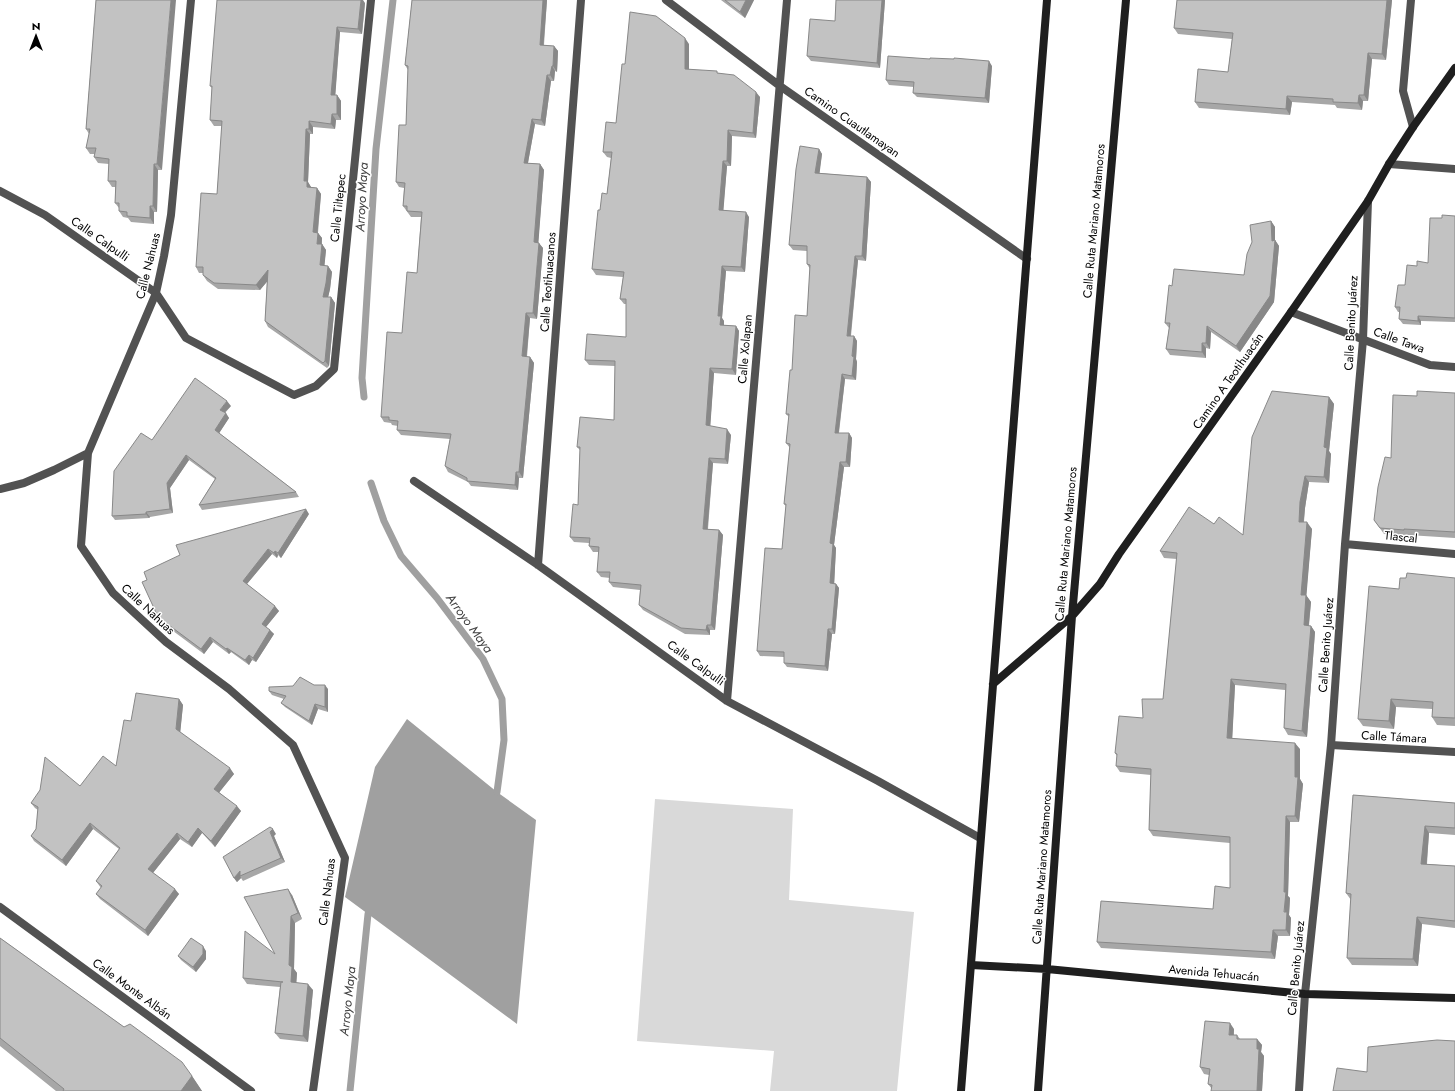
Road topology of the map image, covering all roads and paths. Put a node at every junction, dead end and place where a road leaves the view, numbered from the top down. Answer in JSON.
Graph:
{"nodes":[{"id":1,"x":191,"y":0,"type":"edge"},
{"id":2,"x":371,"y":0,"type":"edge"},
{"id":3,"x":581,"y":0,"type":"edge"},
{"id":4,"x":666,"y":0,"type":"edge"},
{"id":5,"x":787,"y":0,"type":"edge"},
{"id":6,"x":1047,"y":0,"type":"edge"},
{"id":7,"x":1126,"y":0,"type":"edge"},
{"id":8,"x":1411,"y":0,"type":"edge"},
{"id":9,"x":1455,"y":68,"type":"edge"},
{"id":10,"x":780,"y":86,"type":"junction"},
{"id":11,"x":1413,"y":127,"type":"junction"},
{"id":12,"x":1389,"y":164,"type":"junction"},
{"id":13,"x":1455,"y":169,"type":"edge"},
{"id":14,"x":0,"y":191,"type":"edge"},
{"id":15,"x":1368,"y":201,"type":"junction"},
{"id":16,"x":1027,"y":259,"type":"junction"},
{"id":17,"x":156,"y":293,"type":"junction"},
{"id":18,"x":1291,"y":312,"type":"junction"},
{"id":19,"x":1363,"y":340,"type":"junction"},
{"id":20,"x":1455,"y":367,"type":"edge"},
{"id":21,"x":294,"y":395,"type":"joint"},
{"id":22,"x":88,"y":453,"type":"junction"},
{"id":23,"x":414,"y":480,"type":"dead end"},
{"id":24,"x":0,"y":488,"type":"edge"},
{"id":25,"x":1345,"y":544,"type":"junction"},
{"id":26,"x":1455,"y":554,"type":"edge"},
{"id":27,"x":538,"y":565,"type":"junction"},
{"id":28,"x":1072,"y":616,"type":"junction"},
{"id":29,"x":993,"y":684,"type":"junction"},
{"id":30,"x":727,"y":701,"type":"junction"},
{"id":31,"x":1331,"y":745,"type":"junction"},
{"id":32,"x":1455,"y":752,"type":"edge"},
{"id":33,"x":980,"y":838,"type":"junction"},
{"id":34,"x":0,"y":907,"type":"edge"},
{"id":35,"x":971,"y":965,"type":"junction"},
{"id":36,"x":1047,"y":969,"type":"junction"},
{"id":37,"x":1305,"y":994,"type":"junction"},
{"id":38,"x":1455,"y":998,"type":"edge"},
{"id":39,"x":251,"y":1091,"type":"edge"},
{"id":40,"x":313,"y":1091,"type":"edge"},
{"id":41,"x":961,"y":1091,"type":"edge"},
{"id":42,"x":1038,"y":1091,"type":"edge"},
{"id":43,"x":1300,"y":1091,"type":"edge"}],
"edges":[{"from":1,"to":17,"type":"street","name":"Calle Nahuas"},
{"from":2,"to":21,"type":"street","name":"Calle Tiltepec"},
{"from":3,"to":27,"type":"street","name":"Calle Teotihuacanos"},
{"from":4,"to":10,"type":"street","name":"Camino Cuautlamayan"},
{"from":5,"to":10,"type":"street","name":"Calle Xolapan"},
{"from":6,"to":16,"type":"main road"},
{"from":7,"to":28,"type":"main road","name":"Calle Ruta Mariano Matamoros"},
{"from":8,"to":11,"type":"street"},
{"from":9,"to":11,"type":"main road","name":"Camino A Teotihuacán"},
{"from":10,"to":16,"type":"street","name":"Camino Cuautlamayan"},
{"from":10,"to":30,"type":"street","name":"Calle Xolapan"},
{"from":11,"to":12,"type":"main road","name":"Camino A Teotihuacán"},
{"from":12,"to":13,"type":"street"},
{"from":12,"to":15,"type":"main road","name":"Camino A Teotihuacán"},
{"from":14,"to":17,"type":"street","name":"Calle Calpulli"},
{"from":15,"to":18,"type":"main road","name":"Camino A Teotihuacán"},
{"from":15,"to":19,"type":"street","name":"Calle Benito Juárez"},
{"from":16,"to":29,"type":"main road"},
{"from":17,"to":21,"type":"street","name":"Calle Calpulli"},
{"from":17,"to":22,"type":"street","name":"Calle Nahuas"},
{"from":18,"to":19,"type":"street","name":"Calle Tawa"},
{"from":18,"to":28,"type":"main road","name":"Camino A Teotihuacán"},
{"from":19,"to":20,"type":"street","name":"Calle Tawa"},
{"from":19,"to":25,"type":"street","name":"Calle Benito Juárez"},
{"from":22,"to":24,"type":"street"},
{"from":22,"to":40,"type":"street","name":"Calle Nahuas"},
{"from":23,"to":27,"type":"street","name":"Calle Calpulli"},
{"from":25,"to":26,"type":"street","name":"Tlascal"},
{"from":25,"to":31,"type":"street","name":"Calle Benito Juárez"},
{"from":27,"to":30,"type":"street","name":"Calle Calpulli"},
{"from":28,"to":29,"type":"main road","name":"Camino A Teotihuacán"},
{"from":28,"to":36,"type":"main road","name":"Calle Ruta Mariano Matamoros"},
{"from":29,"to":33,"type":"main road"},
{"from":30,"to":33,"type":"street","name":"Calle Calpulli"},
{"from":31,"to":32,"type":"street","name":"Calle Támara"},
{"from":31,"to":37,"type":"street","name":"Calle Benito Juárez"},
{"from":33,"to":35,"type":"main road"},
{"from":34,"to":39,"type":"street","name":"Calle Monte Albán"},
{"from":35,"to":36,"type":"main road","name":"Avenida Tehuacán"},
{"from":35,"to":41,"type":"main road"},
{"from":36,"to":37,"type":"main road","name":"Avenida Tehuacán"},
{"from":36,"to":42,"type":"main road","name":"Calle Ruta Mariano Matamoros"},
{"from":37,"to":38,"type":"main road","name":"Avenida Tehuacán"},
{"from":37,"to":43,"type":"street","name":"Calle Benito Juárez"}]}
